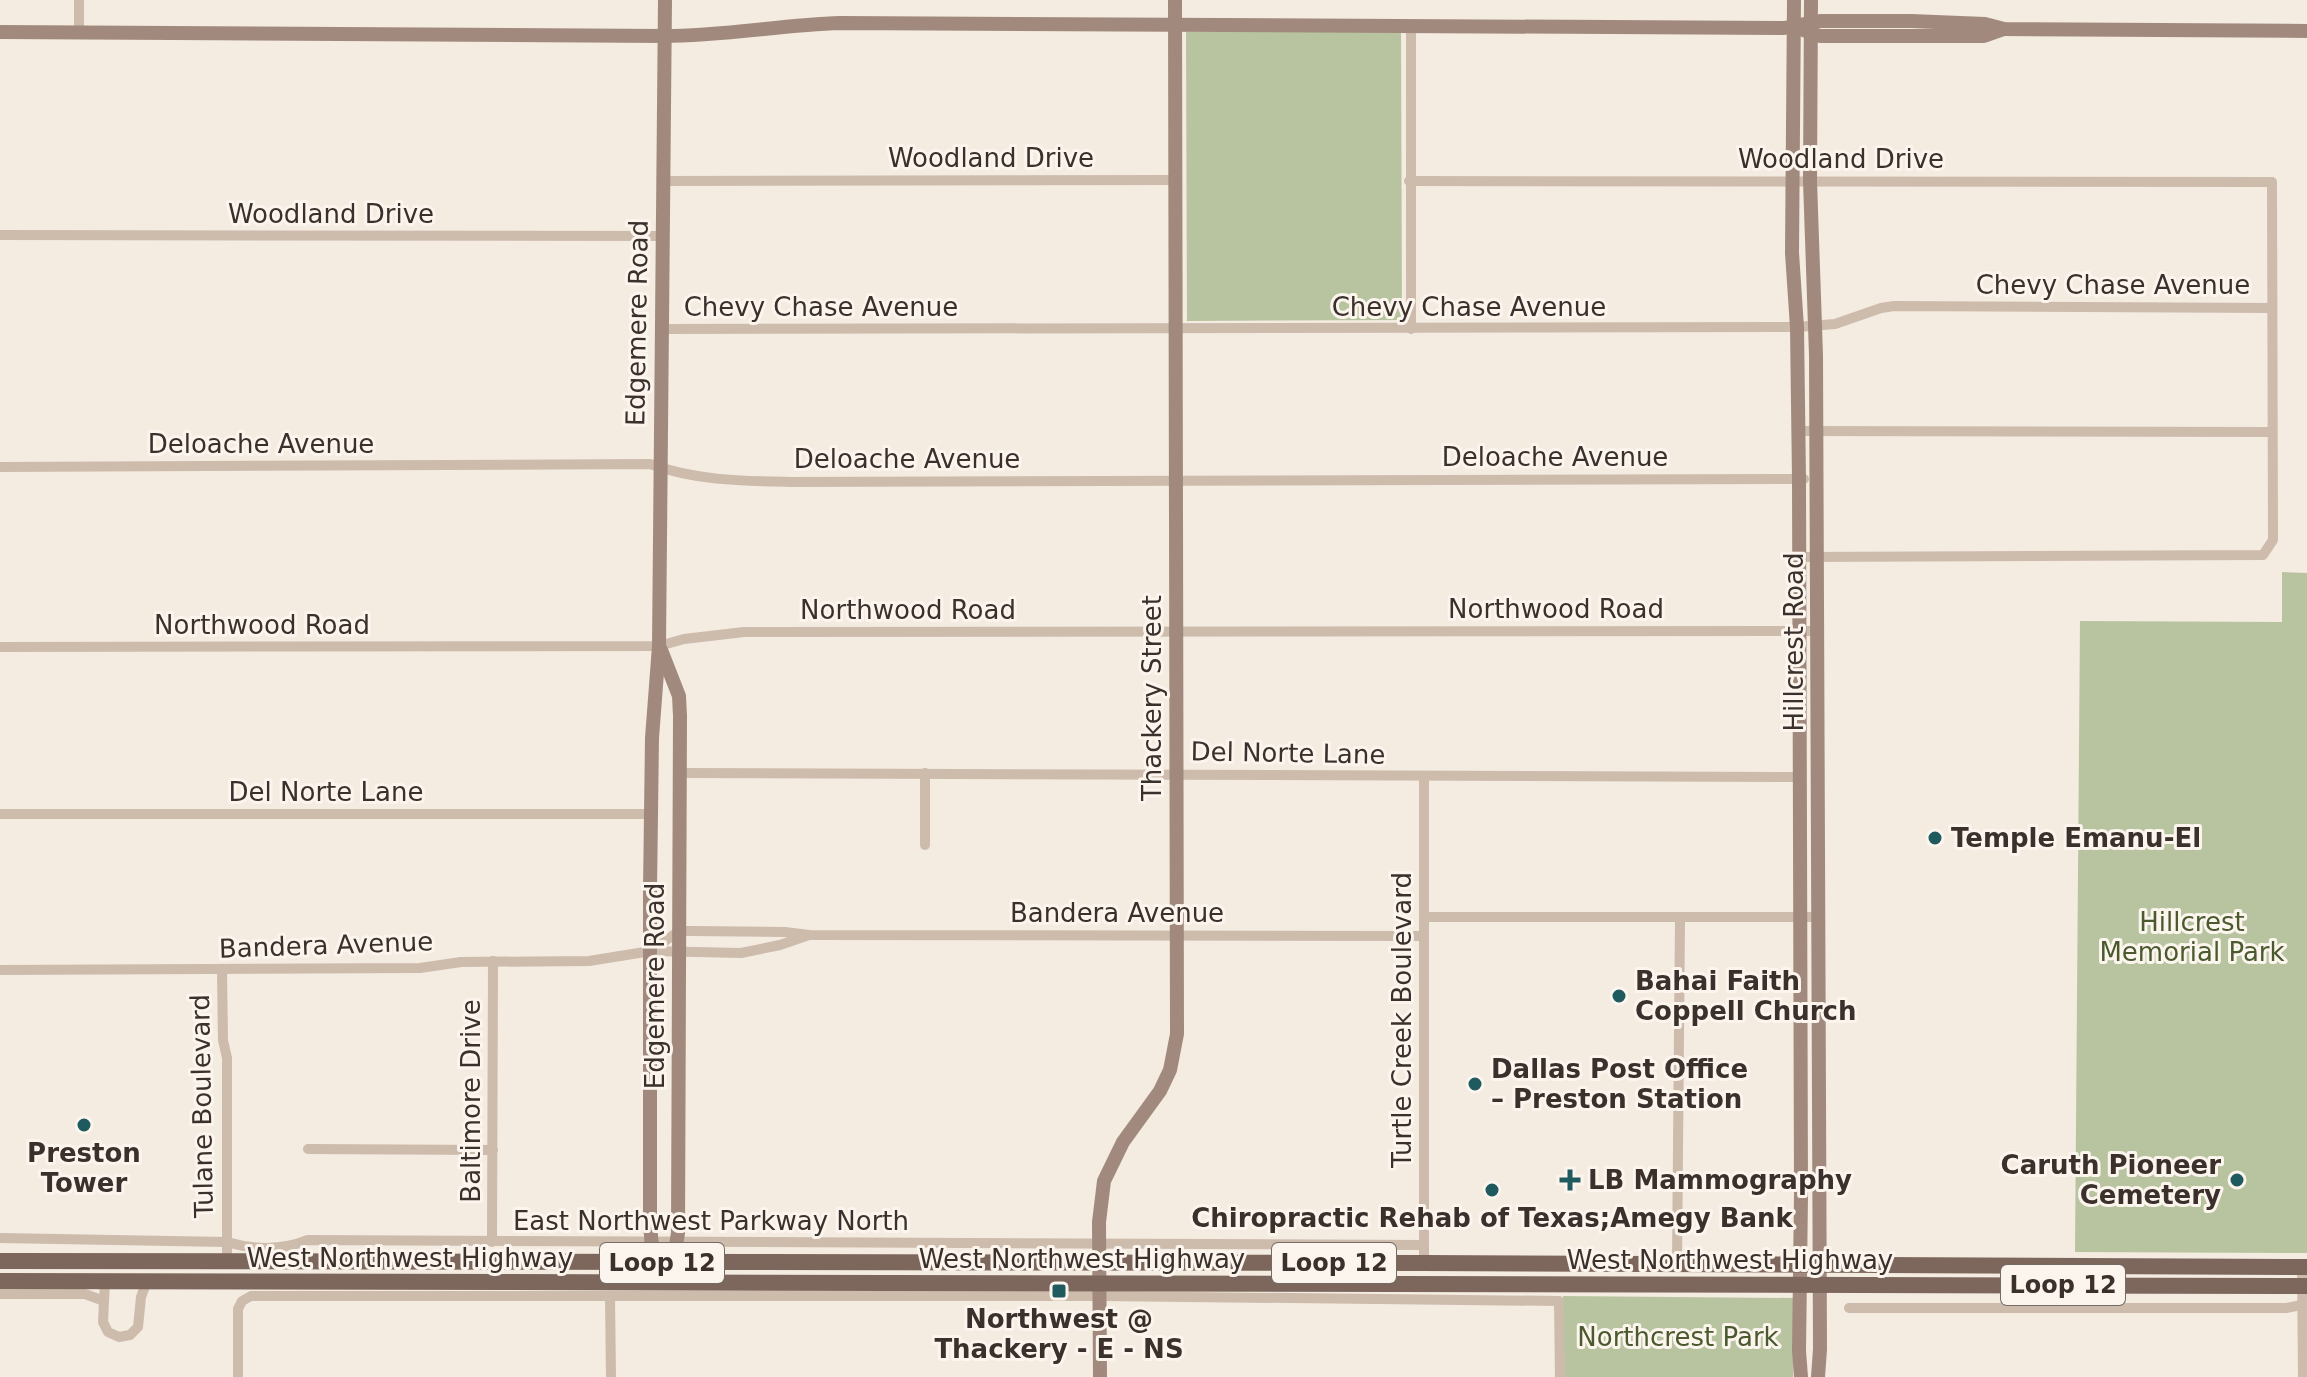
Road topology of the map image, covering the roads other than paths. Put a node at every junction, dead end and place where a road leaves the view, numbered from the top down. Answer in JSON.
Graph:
{"nodes":[{"id":1,"x":79,"y":0,"type":"edge"},
{"id":2,"x":665,"y":0,"type":"edge"},
{"id":3,"x":1175,"y":0,"type":"edge"},
{"id":4,"x":1794,"y":0,"type":"edge"},
{"id":5,"x":1811,"y":0,"type":"edge"},
{"id":6,"x":1175,"y":23,"type":"junction"},
{"id":7,"x":1411,"y":25,"type":"junction"},
{"id":8,"x":1793,"y":27,"type":"junction"},
{"id":9,"x":1811,"y":28,"type":"junction"},
{"id":10,"x":2307,"y":31,"type":"edge"},
{"id":11,"x":0,"y":32,"type":"edge"},
{"id":12,"x":79,"y":32,"type":"junction"},
{"id":13,"x":664,"y":36,"type":"junction"},
{"id":14,"x":1175,"y":180,"type":"junction"},
{"id":15,"x":1792,"y":180,"type":"junction"},
{"id":16,"x":663,"y":181,"type":"junction"},
{"id":17,"x":1409,"y":181,"type":"junction"},
{"id":18,"x":1810,"y":181,"type":"junction"},
{"id":19,"x":0,"y":235,"type":"edge"},
{"id":20,"x":663,"y":236,"type":"junction"},
{"id":21,"x":2272,"y":308,"type":"junction"},
{"id":22,"x":1815,"y":326,"type":"junction"},
{"id":23,"x":1797,"y":327,"type":"junction"},
{"id":24,"x":662,"y":329,"type":"junction"},
{"id":25,"x":1175,"y":329,"type":"junction"},
{"id":26,"x":1411,"y":329,"type":"junction"},
{"id":27,"x":1817,"y":430,"type":"junction"},
{"id":28,"x":1799,"y":431,"type":"junction"},
{"id":29,"x":2272,"y":432,"type":"junction"},
{"id":30,"x":0,"y":467,"type":"edge"},
{"id":31,"x":660,"y":468,"type":"junction"},
{"id":32,"x":1817,"y":478,"type":"junction"},
{"id":33,"x":1176,"y":479,"type":"junction"},
{"id":34,"x":1799,"y":479,"type":"junction"},
{"id":35,"x":1818,"y":556,"type":"junction"},
{"id":36,"x":1799,"y":557,"type":"junction"},
{"id":37,"x":1800,"y":631,"type":"junction"},
{"id":38,"x":1818,"y":631,"type":"junction"},
{"id":39,"x":1175,"y":632,"type":"junction"},
{"id":40,"x":659,"y":646,"type":"junction"},
{"id":41,"x":0,"y":647,"type":"edge"},
{"id":42,"x":654,"y":696,"type":"junction"},
{"id":43,"x":679,"y":696,"type":"junction"},
{"id":44,"x":680,"y":773,"type":"junction"},
{"id":45,"x":925,"y":773,"type":"junction"},
{"id":46,"x":1175,"y":774,"type":"junction"},
{"id":47,"x":1424,"y":777,"type":"junction"},
{"id":48,"x":1800,"y":781,"type":"junction"},
{"id":49,"x":1818,"y":782,"type":"junction"},
{"id":50,"x":0,"y":814,"type":"edge"},
{"id":51,"x":651,"y":814,"type":"junction"},
{"id":52,"x":925,"y":845,"type":"dead end"},
{"id":53,"x":1424,"y":917,"type":"junction"},
{"id":54,"x":1800,"y":917,"type":"junction"},
{"id":55,"x":1818,"y":917,"type":"junction"},
{"id":56,"x":1680,"y":918,"type":"junction"},
{"id":57,"x":679,"y":931,"type":"junction"},
{"id":58,"x":1176,"y":934,"type":"junction"},
{"id":59,"x":809,"y":935,"type":"junction"},
{"id":60,"x":1424,"y":936,"type":"junction"},
{"id":61,"x":651,"y":951,"type":"junction"},
{"id":62,"x":679,"y":953,"type":"junction"},
{"id":63,"x":493,"y":961,"type":"junction"},
{"id":64,"x":0,"y":970,"type":"edge"},
{"id":65,"x":222,"y":971,"type":"junction"},
{"id":66,"x":1820,"y":1012,"type":"junction"},
{"id":67,"x":1800,"y":1013,"type":"junction"},
{"id":68,"x":1801,"y":1124,"type":"junction"},
{"id":69,"x":1819,"y":1124,"type":"junction"},
{"id":70,"x":308,"y":1149,"type":"dead end"},
{"id":71,"x":493,"y":1150,"type":"junction"},
{"id":72,"x":0,"y":1238,"type":"edge"},
{"id":73,"x":227,"y":1242,"type":"junction"},
{"id":74,"x":492,"y":1242,"type":"junction"},
{"id":75,"x":651,"y":1243,"type":"junction"},
{"id":76,"x":677,"y":1243,"type":"junction"},
{"id":77,"x":1099,"y":1244,"type":"junction"},
{"id":78,"x":1424,"y":1245,"type":"junction"},
{"id":79,"x":0,"y":1261,"type":"edge"},
{"id":80,"x":225,"y":1262,"type":"junction"},
{"id":81,"x":653,"y":1263,"type":"junction"},
{"id":82,"x":674,"y":1263,"type":"junction"},
{"id":83,"x":1424,"y":1263,"type":"junction"},
{"id":84,"x":1099,"y":1264,"type":"junction"},
{"id":85,"x":1677,"y":1264,"type":"junction"},
{"id":86,"x":1800,"y":1265,"type":"junction"},
{"id":87,"x":1819,"y":1265,"type":"junction"},
{"id":88,"x":2304,"y":1267,"type":"edge"},
{"id":89,"x":0,"y":1281,"type":"edge"},
{"id":90,"x":105,"y":1281,"type":"junction"},
{"id":91,"x":147,"y":1281,"type":"junction"},
{"id":92,"x":663,"y":1282,"type":"junction"},
{"id":93,"x":1800,"y":1283,"type":"junction"},
{"id":94,"x":1424,"y":1284,"type":"junction"},
{"id":95,"x":1819,"y":1284,"type":"junction"},
{"id":96,"x":2304,"y":1286,"type":"edge"},
{"id":97,"x":1099,"y":1289,"type":"junction"},
{"id":98,"x":0,"y":1294,"type":"edge"},
{"id":99,"x":610,"y":1298,"type":"junction"},
{"id":100,"x":104,"y":1301,"type":"junction"},
{"id":101,"x":2305,"y":1304,"type":"edge"},
{"id":102,"x":1849,"y":1308,"type":"dead end"},
{"id":103,"x":238,"y":1377,"type":"edge"},
{"id":104,"x":611,"y":1377,"type":"edge"},
{"id":105,"x":1100,"y":1377,"type":"edge"},
{"id":106,"x":1560,"y":1377,"type":"edge"},
{"id":107,"x":1801,"y":1377,"type":"edge"},
{"id":108,"x":1818,"y":1377,"type":"edge"},
{"id":109,"x":2303,"y":1377,"type":"edge"}],
"edges":[{"from":1,"to":12,"type":"street"},
{"from":2,"to":13,"type":"street","name":"Edgemere Road"},
{"from":3,"to":6,"type":"street","name":"Thackery Street"},
{"from":4,"to":8,"type":"street","name":"Hillcrest Road"},
{"from":5,"to":9,"type":"street","name":"Hillcrest Road"},
{"from":6,"to":7,"type":"street"},
{"from":6,"to":13,"type":"street"},
{"from":6,"to":14,"type":"street","name":"Thackery Street"},
{"from":7,"to":8,"type":"street"},
{"from":7,"to":17,"type":"street"},
{"from":8,"to":9,"type":"street"},
{"from":8,"to":15,"type":"street","name":"Hillcrest Road"},
{"from":9,"to":10,"type":"street"},
{"from":9,"to":18,"type":"street","name":"Hillcrest Road"},
{"from":11,"to":12,"type":"street"},
{"from":12,"to":13,"type":"street"},
{"from":13,"to":16,"type":"street","name":"Edgemere Road"},
{"from":14,"to":16,"type":"street","name":"Woodland Drive"},
{"from":14,"to":25,"type":"street","name":"Thackery Street"},
{"from":15,"to":17,"type":"street","name":"Woodland Drive"},
{"from":15,"to":18,"type":"street","name":"Woodland Drive"},
{"from":15,"to":23,"type":"street","name":"Hillcrest Road"},
{"from":16,"to":20,"type":"street","name":"Edgemere Road"},
{"from":17,"to":26,"type":"street"},
{"from":18,"to":21,"type":"street","name":"Woodland Drive"},
{"from":18,"to":22,"type":"street","name":"Hillcrest Road"},
{"from":19,"to":20,"type":"street","name":"Woodland Drive"},
{"from":20,"to":24,"type":"street","name":"Edgemere Road"},
{"from":21,"to":22,"type":"street","name":"Chevy Chase Avenue"},
{"from":21,"to":29,"type":"street"},
{"from":22,"to":23,"type":"street","name":"Chevy Chase Avenue"},
{"from":22,"to":27,"type":"street","name":"Hillcrest Road"},
{"from":23,"to":26,"type":"street","name":"Chevy Chase Avenue"},
{"from":23,"to":28,"type":"street","name":"Hillcrest Road"},
{"from":24,"to":25,"type":"street","name":"Chevy Chase Avenue"},
{"from":24,"to":31,"type":"street","name":"Edgemere Road"},
{"from":25,"to":26,"type":"street","name":"Chevy Chase Avenue"},
{"from":25,"to":33,"type":"street","name":"Thackery Street"},
{"from":27,"to":28,"type":"street"},
{"from":27,"to":29,"type":"street"},
{"from":27,"to":32,"type":"street","name":"Hillcrest Road"},
{"from":28,"to":34,"type":"street","name":"Hillcrest Road"},
{"from":29,"to":35,"type":"street"},
{"from":30,"to":31,"type":"street","name":"Deloache Avenue"},
{"from":31,"to":33,"type":"street","name":"Deloache Avenue"},
{"from":31,"to":40,"type":"street","name":"Edgemere Road"},
{"from":32,"to":34,"type":"street","name":"Deloache Avenue"},
{"from":32,"to":35,"type":"street","name":"Hillcrest Road"},
{"from":33,"to":34,"type":"street","name":"Deloache Avenue"},
{"from":33,"to":39,"type":"street","name":"Thackery Street"},
{"from":34,"to":36,"type":"street","name":"Hillcrest Road"},
{"from":35,"to":36,"type":"street"},
{"from":35,"to":38,"type":"street","name":"Hillcrest Road"},
{"from":36,"to":37,"type":"street","name":"Hillcrest Road"},
{"from":37,"to":38,"type":"street","name":"Northwood Road"},
{"from":37,"to":39,"type":"street","name":"Northwood Road"},
{"from":37,"to":48,"type":"street","name":"Hillcrest Road"},
{"from":38,"to":49,"type":"street","name":"Hillcrest Road"},
{"from":39,"to":40,"type":"street","name":"Northwood Road"},
{"from":39,"to":46,"type":"street","name":"Thackery Street"},
{"from":40,"to":41,"type":"street","name":"Northwood Road"},
{"from":40,"to":42,"type":"street","name":"Edgemere Road"},
{"from":40,"to":43,"type":"street","name":"Edgemere Road"},
{"from":42,"to":43,"type":"street"},
{"from":42,"to":51,"type":"street","name":"Edgemere Road"},
{"from":43,"to":44,"type":"street","name":"Edgemere Road"},
{"from":44,"to":45,"type":"street","name":"Del Norte Lane"},
{"from":44,"to":57,"type":"street","name":"Edgemere Road"},
{"from":45,"to":46,"type":"street","name":"Del Norte Lane"},
{"from":45,"to":52,"type":"street"},
{"from":46,"to":47,"type":"street","name":"Del Norte Lane"},
{"from":46,"to":58,"type":"street","name":"Thackery Street"},
{"from":47,"to":48,"type":"street","name":"Del Norte Lane"},
{"from":47,"to":53,"type":"street","name":"Turtle Creek Boulevard"},
{"from":48,"to":49,"type":"street"},
{"from":48,"to":54,"type":"street","name":"Hillcrest Road"},
{"from":49,"to":55,"type":"street","name":"Hillcrest Road"},
{"from":50,"to":51,"type":"street","name":"Del Norte Lane"},
{"from":51,"to":61,"type":"street","name":"Edgemere Road"},
{"from":53,"to":56,"type":"street"},
{"from":53,"to":60,"type":"street","name":"Turtle Creek Boulevard"},
{"from":54,"to":55,"type":"street"},
{"from":54,"to":56,"type":"street"},
{"from":54,"to":67,"type":"street","name":"Hillcrest Road"},
{"from":55,"to":66,"type":"street","name":"Hillcrest Road"},
{"from":56,"to":85,"type":"street"},
{"from":57,"to":59,"type":"street","name":"Bandera Avenue"},
{"from":57,"to":61,"type":"street","name":"Bandera Avenue"},
{"from":57,"to":62,"type":"street","name":"Edgemere Road"},
{"from":58,"to":59,"type":"street","name":"Bandera Avenue"},
{"from":58,"to":60,"type":"street","name":"Bandera Avenue"},
{"from":58,"to":77,"type":"street","name":"Thackery Street"},
{"from":59,"to":62,"type":"street","name":"Bandera Avenue"},
{"from":60,"to":78,"type":"street","name":"Turtle Creek Boulevard"},
{"from":61,"to":62,"type":"street","name":"Bandera Avenue"},
{"from":61,"to":63,"type":"street","name":"Bandera Avenue"},
{"from":61,"to":75,"type":"street","name":"Edgemere Road"},
{"from":62,"to":76,"type":"street","name":"Edgemere Road"},
{"from":63,"to":65,"type":"street","name":"Bandera Avenue"},
{"from":63,"to":71,"type":"street","name":"Baltimore Drive"},
{"from":64,"to":65,"type":"street","name":"Bandera Avenue"},
{"from":65,"to":73,"type":"street","name":"Tulane Boulevard"},
{"from":66,"to":67,"type":"street"},
{"from":66,"to":69,"type":"street","name":"Hillcrest Road"},
{"from":67,"to":68,"type":"street","name":"Hillcrest Road"},
{"from":68,"to":69,"type":"street"},
{"from":68,"to":86,"type":"street","name":"Hillcrest Road"},
{"from":69,"to":87,"type":"street","name":"Hillcrest Road"},
{"from":70,"to":71,"type":"street"},
{"from":71,"to":74,"type":"street","name":"Baltimore Drive"},
{"from":72,"to":73,"type":"street","name":"East Northwest Parkway North"},
{"from":73,"to":74,"type":"street","name":"East Northwest Parkway North"},
{"from":73,"to":80,"type":"street","name":"Tulane Boulevard"},
{"from":74,"to":75,"type":"street","name":"East Northwest Parkway North"},
{"from":75,"to":76,"type":"street","name":"East Northwest Parkway North"},
{"from":75,"to":81,"type":"street","name":"Edgemere Road"},
{"from":76,"to":77,"type":"street","name":"East Northwest Parkway North"},
{"from":76,"to":82,"type":"street","name":"Edgemere Road"},
{"from":77,"to":78,"type":"street","name":"East Northwest Parkway North"},
{"from":77,"to":84,"type":"street","name":"Thackery Street"},
{"from":78,"to":83,"type":"street","name":"Turtle Creek Boulevard"},
{"from":79,"to":80,"type":"main road","name":"West Northwest Highway","number":"Loop 12"},
{"from":80,"to":81,"type":"main road","name":"West Northwest Highway","number":"Loop 12"},
{"from":80,"to":90,"type":"main road"},
{"from":81,"to":82,"type":"main road","name":"West Northwest Highway","number":"Loop 12"},
{"from":81,"to":92,"type":"street","name":"Edgemere Road"},
{"from":82,"to":84,"type":"main road","name":"West Northwest Highway","number":"Loop 12"},
{"from":82,"to":92,"type":"street","name":"Edgemere Road"},
{"from":83,"to":84,"type":"main road","name":"West Northwest Highway","number":"Loop 12"},
{"from":83,"to":85,"type":"main road","name":"West Northwest Highway","number":"Loop 12"},
{"from":83,"to":94,"type":"main road"},
{"from":84,"to":97,"type":"street","name":"Thackery Street"},
{"from":85,"to":86,"type":"main road","name":"West Northwest Highway","number":"Loop 12"},
{"from":86,"to":87,"type":"main road","name":"West Northwest Highway","number":"Loop 12"},
{"from":86,"to":93,"type":"street","name":"Hillcrest Road"},
{"from":87,"to":88,"type":"main road","name":"West Northwest Highway","number":"Loop 12"},
{"from":87,"to":95,"type":"street","name":"Hillcrest Road"},
{"from":88,"to":96,"type":"street"},
{"from":89,"to":90,"type":"main road","name":"West Northwest Highway","number":"Loop 12"},
{"from":90,"to":91,"type":"main road","name":"West Northwest Highway","number":"Loop 12"},
{"from":90,"to":100,"type":"street"},
{"from":91,"to":92,"type":"main road","name":"West Northwest Highway","number":"Loop 12"},
{"from":91,"to":100,"type":"street"},
{"from":92,"to":97,"type":"main road","name":"West Northwest Highway","number":"Loop 12"},
{"from":93,"to":94,"type":"main road","name":"West Northwest Highway","number":"Loop 12"},
{"from":93,"to":95,"type":"main road","name":"West Northwest Highway","number":"Loop 12"},
{"from":93,"to":107,"type":"street","name":"Hillcrest Road"},
{"from":94,"to":97,"type":"main road","name":"West Northwest Highway","number":"Loop 12"},
{"from":95,"to":96,"type":"main road","name":"West Northwest Highway","number":"Loop 12"},
{"from":95,"to":108,"type":"street","name":"Hillcrest Road"},
{"from":96,"to":101,"type":"street"},
{"from":97,"to":99,"type":"street"},
{"from":97,"to":105,"type":"street","name":"Thackery Street"},
{"from":97,"to":106,"type":"street"},
{"from":98,"to":100,"type":"street"},
{"from":99,"to":103,"type":"street"},
{"from":99,"to":104,"type":"street"},
{"from":101,"to":102,"type":"street"},
{"from":101,"to":109,"type":"street"}]}
